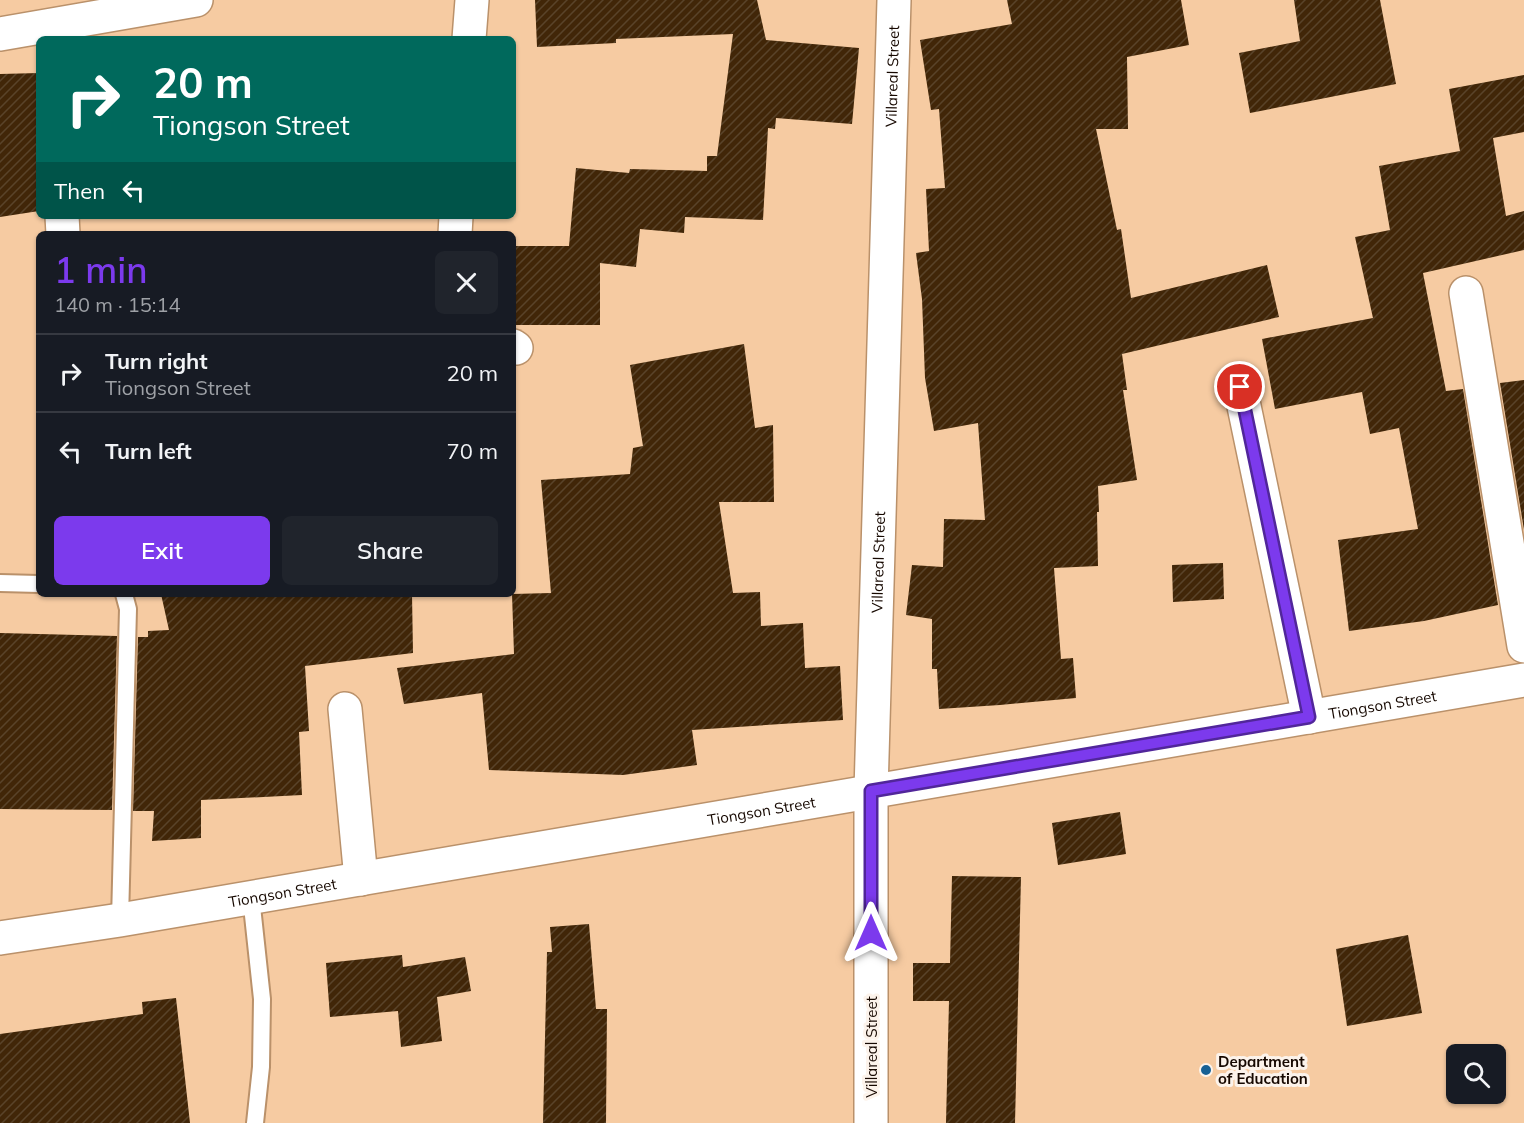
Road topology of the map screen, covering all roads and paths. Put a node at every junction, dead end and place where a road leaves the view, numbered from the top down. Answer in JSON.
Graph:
{"nodes":[{"id":1,"x":196,"y":0,"type":"edge"},
{"id":2,"x":472,"y":0,"type":"edge"},
{"id":3,"x":894,"y":0,"type":"edge"},
{"id":4,"x":67,"y":21,"type":"edge"},
{"id":5,"x":0,"y":34,"type":"edge"},
{"id":6,"x":469,"y":36,"type":"edge"},
{"id":7,"x":1466,"y":293,"type":"dead end"},
{"id":8,"x":1240,"y":387,"type":"dead end"},
{"id":9,"x":0,"y":583,"type":"edge"},
{"id":10,"x":36,"y":584,"type":"edge"},
{"id":11,"x":124,"y":597,"type":"edge"},
{"id":12,"x":1524,"y":646,"type":"edge"},
{"id":13,"x":1524,"y":680,"type":"edge"},
{"id":14,"x":345,"y":709,"type":"dead end"},
{"id":15,"x":1309,"y":717,"type":"junction"},
{"id":16,"x":871,"y":791,"type":"junction"},
{"id":17,"x":360,"y":879,"type":"junction"},
{"id":18,"x":252,"y":897,"type":"junction"},
{"id":19,"x":120,"y":920,"type":"junction"},
{"id":20,"x":0,"y":938,"type":"edge"},
{"id":21,"x":255,"y":1123,"type":"edge"},
{"id":22,"x":871,"y":1123,"type":"edge"}],
"edges":[{"from":1,"to":4,"type":"street"},
{"from":2,"to":6,"type":"street"},
{"from":3,"to":16,"type":"street","name":"Villareal Street"},
{"from":4,"to":5,"type":"street"},
{"from":7,"to":12,"type":"street"},
{"from":8,"to":15,"type":"street"},
{"from":9,"to":10,"type":"lane"},
{"from":11,"to":19,"type":"lane"},
{"from":13,"to":15,"type":"street","name":"Tiongson Street"},
{"from":14,"to":17,"type":"street"},
{"from":15,"to":16,"type":"street","name":"Tiongson Street"},
{"from":16,"to":17,"type":"street","name":"Tiongson Street"},
{"from":16,"to":22,"type":"street","name":"Villareal Street"},
{"from":17,"to":18,"type":"street","name":"Tiongson Street"},
{"from":18,"to":19,"type":"street","name":"Tiongson Street"},
{"from":18,"to":21,"type":"lane"},
{"from":19,"to":20,"type":"street","name":"Tiongson Street"}]}
